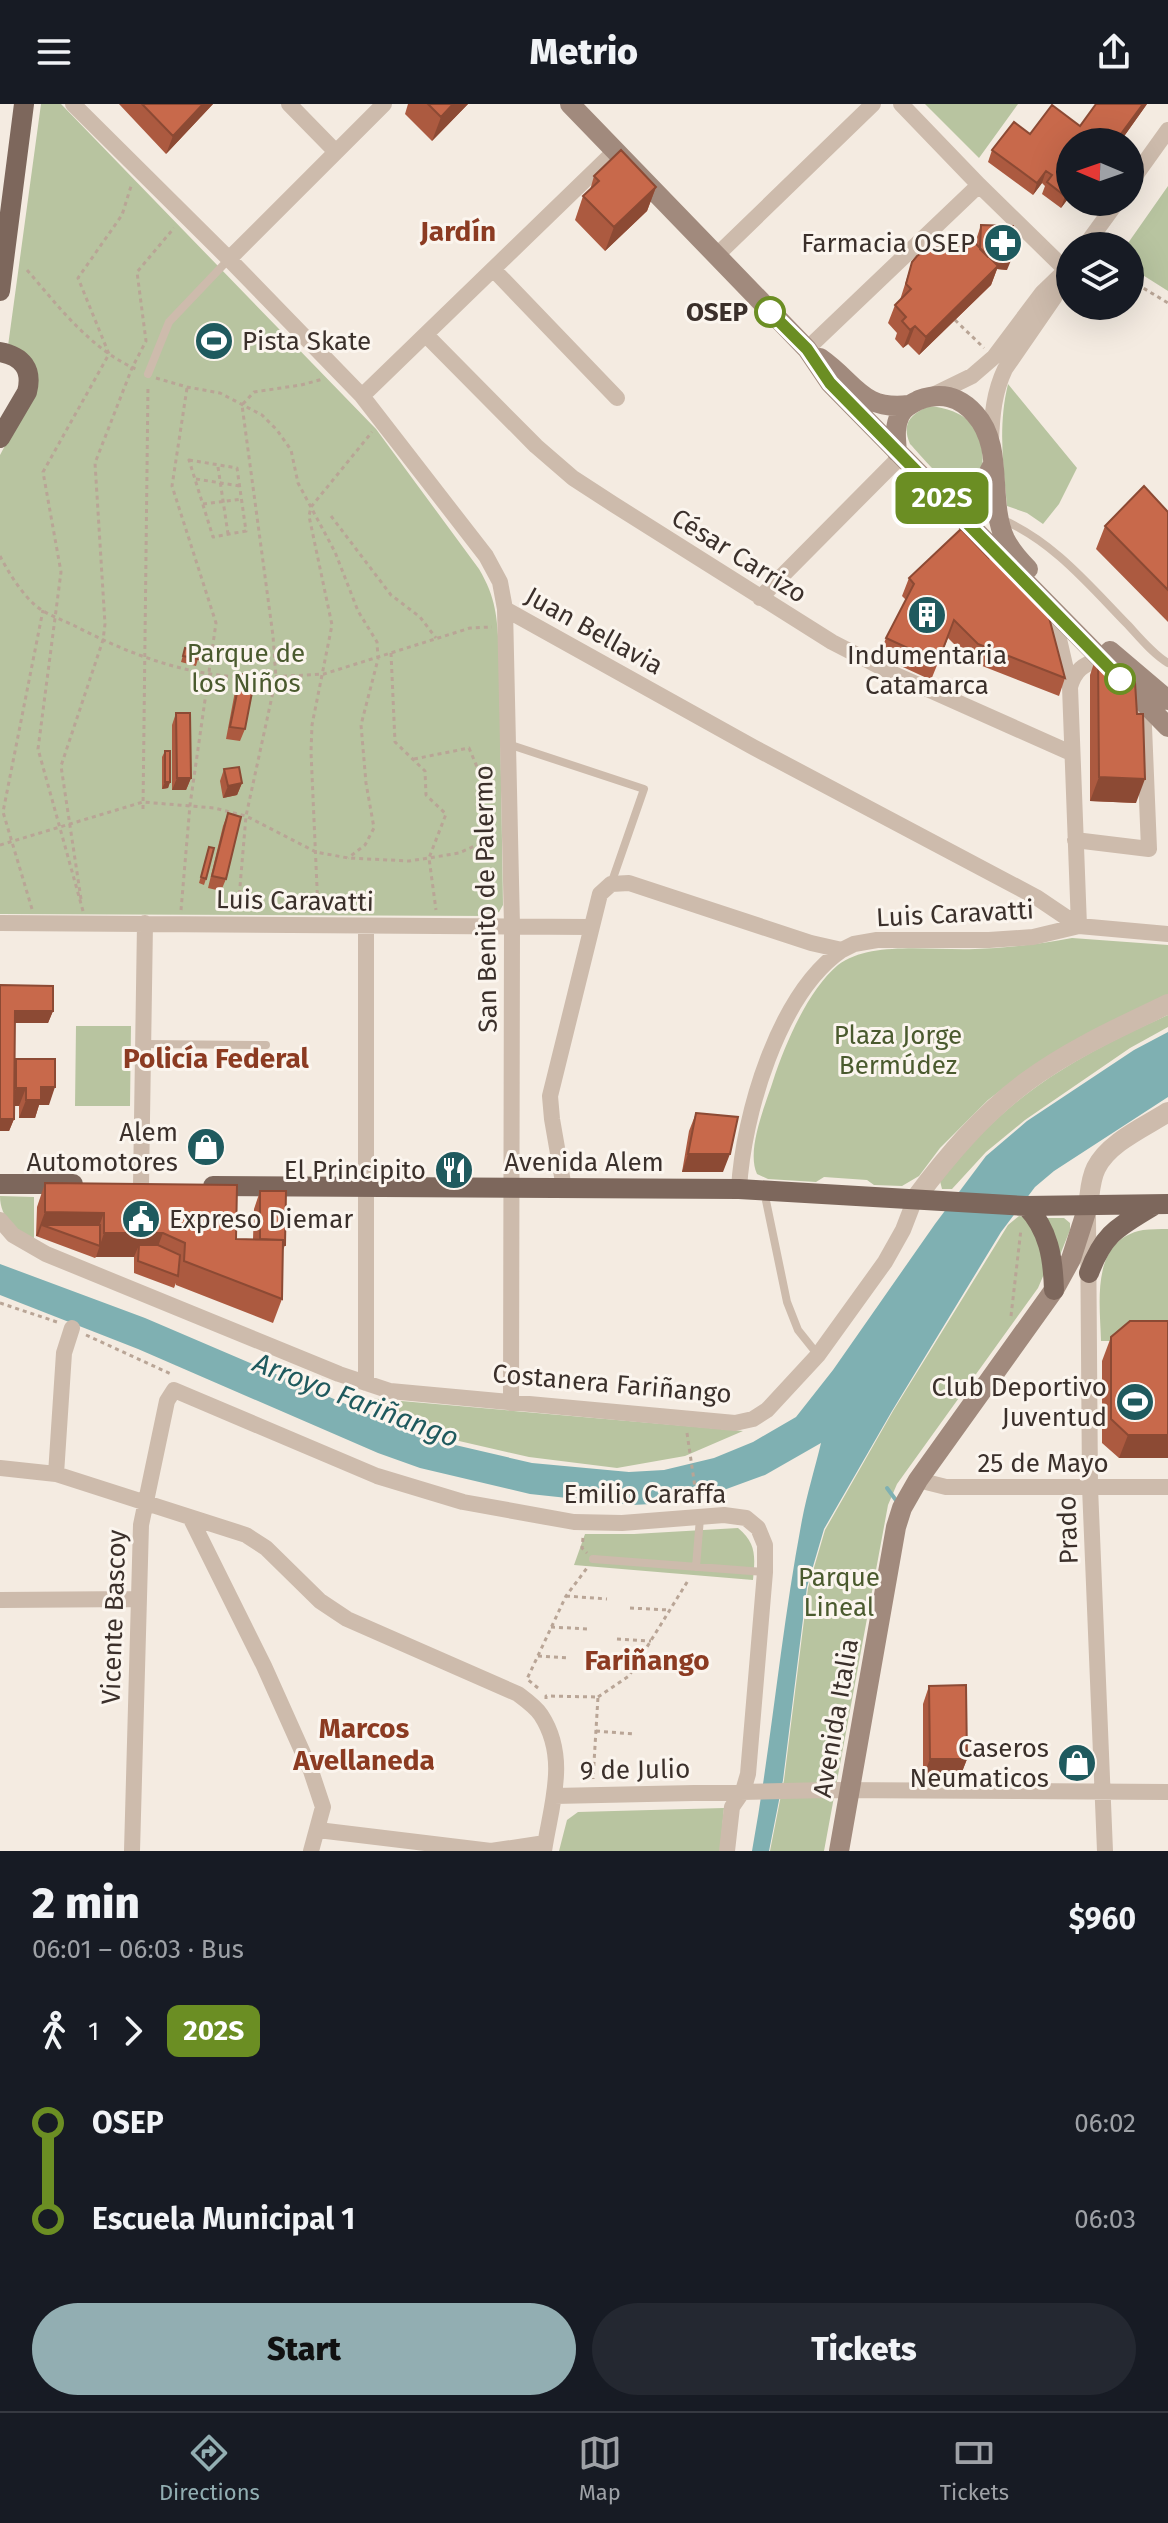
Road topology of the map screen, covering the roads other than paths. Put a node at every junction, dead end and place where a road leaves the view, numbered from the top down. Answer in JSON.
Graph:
{"nodes":[{"id":1,"x":24,"y":104,"type":"edge"},
{"id":2,"x":73,"y":104,"type":"edge"},
{"id":3,"x":289,"y":104,"type":"edge"},
{"id":4,"x":384,"y":104,"type":"edge"},
{"id":5,"x":570,"y":104,"type":"edge"},
{"id":6,"x":873,"y":104,"type":"edge"},
{"id":7,"x":901,"y":104,"type":"edge"},
{"id":8,"x":1168,"y":130,"type":"edge"},
{"id":9,"x":615,"y":151,"type":"junction"},
{"id":10,"x":336,"y":152,"type":"junction"},
{"id":11,"x":1144,"y":163,"type":"edge"},
{"id":12,"x":979,"y":185,"type":"junction"},
{"id":13,"x":716,"y":256,"type":"junction"},
{"id":14,"x":1056,"y":257,"type":"edge"},
{"id":15,"x":229,"y":259,"type":"junction"},
{"id":16,"x":493,"y":269,"type":"junction"},
{"id":17,"x":1056,"y":280,"type":"edge"},
{"id":18,"x":0,"y":291,"type":"edge"},
{"id":19,"x":1056,"y":294,"type":"edge"},
{"id":20,"x":426,"y":335,"type":"junction"},
{"id":21,"x":807,"y":349,"type":"junction"},
{"id":22,"x":0,"y":352,"type":"edge"},
{"id":23,"x":148,"y":374,"type":"road end"},
{"id":24,"x":362,"y":396,"type":"junction"},
{"id":25,"x":932,"y":396,"type":"junction"},
{"id":26,"x":617,"y":398,"type":"dead end"},
{"id":27,"x":909,"y":405,"type":"junction"},
{"id":28,"x":0,"y":438,"type":"edge"},
{"id":29,"x":991,"y":442,"type":"junction"},
{"id":30,"x":899,"y":454,"type":"junction"},
{"id":31,"x":992,"y":466,"type":"junction"},
{"id":32,"x":933,"y":489,"type":"junction"},
{"id":33,"x":998,"y":518,"type":"junction"},
{"id":34,"x":760,"y":598,"type":"junction"},
{"id":35,"x":505,"y":609,"type":"junction"},
{"id":36,"x":1053,"y":613,"type":"junction"},
{"id":37,"x":1099,"y":659,"type":"junction"},
{"id":38,"x":1168,"y":663,"type":"edge"},
{"id":39,"x":1070,"y":687,"type":"junction"},
{"id":40,"x":1168,"y":700,"type":"edge"},
{"id":41,"x":1143,"y":702,"type":"junction"},
{"id":42,"x":1168,"y":727,"type":"edge"},
{"id":43,"x":507,"y":743,"type":"junction"},
{"id":44,"x":1071,"y":753,"type":"junction"},
{"id":45,"x":1075,"y":840,"type":"junction"},
{"id":46,"x":611,"y":884,"type":"junction"},
{"id":47,"x":0,"y":923,"type":"edge"},
{"id":48,"x":145,"y":923,"type":"junction"},
{"id":49,"x":366,"y":926,"type":"junction"},
{"id":50,"x":512,"y":926,"type":"junction"},
{"id":51,"x":1079,"y":926,"type":"junction"},
{"id":52,"x":590,"y":927,"type":"junction"},
{"id":53,"x":1168,"y":934,"type":"edge"},
{"id":54,"x":842,"y":950,"type":"junction"},
{"id":55,"x":1168,"y":1004,"type":"edge"},
{"id":56,"x":143,"y":1044,"type":"junction"},
{"id":57,"x":266,"y":1045,"type":"dead end"},
{"id":58,"x":1168,"y":1112,"type":"edge"},
{"id":59,"x":0,"y":1184,"type":"edge"},
{"id":60,"x":96,"y":1185,"type":"edge"},
{"id":61,"x":139,"y":1185,"type":"edge"},
{"id":62,"x":186,"y":1186,"type":"edge"},
{"id":63,"x":367,"y":1187,"type":"junction"},
{"id":64,"x":513,"y":1188,"type":"junction"},
{"id":65,"x":564,"y":1188,"type":"junction"},
{"id":66,"x":739,"y":1189,"type":"junction"},
{"id":67,"x":764,"y":1190,"type":"junction"},
{"id":68,"x":915,"y":1199,"type":"junction"},
{"id":69,"x":1162,"y":1205,"type":"edge"},
{"id":70,"x":1088,"y":1206,"type":"junction"},
{"id":71,"x":1024,"y":1213,"type":"junction"},
{"id":72,"x":0,"y":1220,"type":"edge"},
{"id":73,"x":1089,"y":1273,"type":"junction"},
{"id":74,"x":1054,"y":1290,"type":"junction"},
{"id":75,"x":72,"y":1328,"type":"road end"},
{"id":76,"x":818,"y":1355,"type":"junction"},
{"id":77,"x":366,"y":1383,"type":"junction"},
{"id":78,"x":174,"y":1390,"type":"joint"},
{"id":79,"x":511,"y":1403,"type":"junction"},
{"id":80,"x":0,"y":1468,"type":"edge"},
{"id":81,"x":56,"y":1474,"type":"junction"},
{"id":82,"x":918,"y":1480,"type":"junction"},
{"id":83,"x":1090,"y":1487,"type":"junction"},
{"id":84,"x":1168,"y":1487,"type":"edge"},
{"id":85,"x":144,"y":1503,"type":"junction"},
{"id":86,"x":190,"y":1517,"type":"junction"},
{"id":87,"x":700,"y":1518,"type":"junction"},
{"id":88,"x":593,"y":1559,"type":"road end"},
{"id":89,"x":696,"y":1567,"type":"junction"},
{"id":90,"x":765,"y":1572,"type":"junction"},
{"id":91,"x":138,"y":1599,"type":"junction"},
{"id":92,"x":0,"y":1600,"type":"edge"},
{"id":93,"x":850,"y":1790,"type":"junction"},
{"id":94,"x":751,"y":1791,"type":"junction"},
{"id":95,"x":1103,"y":1792,"type":"junction"},
{"id":96,"x":1168,"y":1792,"type":"edge"},
{"id":97,"x":554,"y":1796,"type":"junction"},
{"id":98,"x":318,"y":1830,"type":"junction"},
{"id":99,"x":545,"y":1847,"type":"edge"},
{"id":100,"x":442,"y":1848,"type":"edge"},
{"id":101,"x":132,"y":1851,"type":"edge"},
{"id":102,"x":311,"y":1851,"type":"edge"},
{"id":103,"x":727,"y":1851,"type":"edge"},
{"id":104,"x":839,"y":1851,"type":"edge"},
{"id":105,"x":1105,"y":1851,"type":"edge"}],
"edges":[{"from":1,"to":18,"type":"main road"},
{"from":2,"to":15,"type":"street","name":"Juan Bellavia"},
{"from":3,"to":10,"type":"street"},
{"from":4,"to":10,"type":"street"},
{"from":5,"to":9,"type":"main road"},
{"from":6,"to":13,"type":"street"},
{"from":7,"to":12,"type":"street"},
{"from":8,"to":11,"type":"street"},
{"from":9,"to":13,"type":"main road"},
{"from":9,"to":16,"type":"street"},
{"from":10,"to":15,"type":"street"},
{"from":12,"to":14,"type":"street"},
{"from":12,"to":21,"type":"street"},
{"from":13,"to":21,"type":"main road"},
{"from":15,"to":23,"type":"lane"},
{"from":15,"to":24,"type":"street","name":"Juan Bellavia"},
{"from":16,"to":20,"type":"street"},
{"from":16,"to":26,"type":"street"},
{"from":17,"to":25,"type":"street"},
{"from":19,"to":29,"type":"street"},
{"from":20,"to":24,"type":"street"},
{"from":20,"to":34,"type":"street","name":"César Carrizo"},
{"from":21,"to":27,"type":"main road"},
{"from":21,"to":30,"type":"main road"},
{"from":22,"to":28,"type":"main road"},
{"from":24,"to":35,"type":"street","name":"Juan Bellavia"},
{"from":25,"to":27,"type":"main road"},
{"from":25,"to":29,"type":"main road"},
{"from":27,"to":30,"type":"main road"},
{"from":29,"to":31,"type":"main road"},
{"from":30,"to":32,"type":"main road"},
{"from":30,"to":34,"type":"street"},
{"from":31,"to":32,"type":"main road"},
{"from":31,"to":33,"type":"main road"},
{"from":32,"to":36,"type":"main road"},
{"from":33,"to":38,"type":"lane"},
{"from":33,"to":40,"type":"main road"},
{"from":34,"to":44,"type":"street","name":"César Carrizo"},
{"from":35,"to":43,"type":"street","name":"San Benito de Palermo"},
{"from":35,"to":51,"type":"street","name":"Juan Bellavia"},
{"from":36,"to":37,"type":"main road"},
{"from":36,"to":39,"type":"street"},
{"from":37,"to":39,"type":"street"},
{"from":37,"to":41,"type":"main road"},
{"from":39,"to":44,"type":"street"},
{"from":41,"to":42,"type":"main road"},
{"from":41,"to":45,"type":"street"},
{"from":43,"to":46,"type":"lane"},
{"from":43,"to":50,"type":"street","name":"San Benito de Palermo"},
{"from":44,"to":45,"type":"street"},
{"from":45,"to":51,"type":"street"},
{"from":46,"to":52,"type":"street"},
{"from":46,"to":54,"type":"street","name":"Luis Caravatti"},
{"from":47,"to":48,"type":"street","name":"Luis Caravatti"},
{"from":48,"to":49,"type":"street","name":"Luis Caravatti"},
{"from":48,"to":56,"type":"street"},
{"from":49,"to":50,"type":"street","name":"Luis Caravatti"},
{"from":49,"to":63,"type":"street"},
{"from":50,"to":52,"type":"street","name":"Luis Caravatti"},
{"from":50,"to":64,"type":"street","name":"San Benito de Palermo"},
{"from":51,"to":53,"type":"street","name":"Luis Caravatti"},
{"from":51,"to":54,"type":"street","name":"Luis Caravatti"},
{"from":52,"to":65,"type":"street"},
{"from":54,"to":66,"type":"street"},
{"from":55,"to":68,"type":"street","name":"Costanera Fariñango"},
{"from":56,"to":57,"type":"lane"},
{"from":56,"to":61,"type":"street"},
{"from":58,"to":70,"type":"street","name":"Avenida Italia"},
{"from":59,"to":60,"type":"main road"},
{"from":62,"to":63,"type":"main road","name":"Avenida Alem"},
{"from":63,"to":64,"type":"main road","name":"Avenida Alem"},
{"from":63,"to":77,"type":"street"},
{"from":64,"to":65,"type":"main road","name":"Avenida Alem"},
{"from":64,"to":79,"type":"street","name":"San Benito de Palermo"},
{"from":65,"to":66,"type":"main road","name":"Avenida Alem"},
{"from":66,"to":67,"type":"main road","name":"Avenida Alem"},
{"from":67,"to":68,"type":"main road","name":"Avenida Alem"},
{"from":67,"to":76,"type":"lane"},
{"from":68,"to":71,"type":"main road","name":"Avenida Alem"},
{"from":68,"to":76,"type":"street","name":"Costanera Fariñango"},
{"from":69,"to":70,"type":"main road","name":"Avenida Alem"},
{"from":69,"to":73,"type":"main road"},
{"from":70,"to":71,"type":"main road","name":"Avenida Alem"},
{"from":70,"to":73,"type":"street","name":"Prado"},
{"from":70,"to":74,"type":"main road","name":"Avenida Italia"},
{"from":71,"to":74,"type":"main road"},
{"from":72,"to":77,"type":"street","name":"Costanera Fariñango"},
{"from":73,"to":83,"type":"street","name":"Prado"},
{"from":74,"to":82,"type":"main road","name":"Avenida Italia"},
{"from":75,"to":81,"type":"street"},
{"from":76,"to":79,"type":"street","name":"Costanera Fariñango"},
{"from":77,"to":79,"type":"street","name":"Costanera Fariñango"},
{"from":78,"to":85,"type":"street","name":"Vicente Bascoy"},
{"from":78,"to":87,"type":"street","name":"Emilio Caraffa"},
{"from":80,"to":81,"type":"street","name":"9 de Julio"},
{"from":81,"to":85,"type":"street","name":"9 de Julio"},
{"from":82,"to":83,"type":"street","name":"25 de Mayo"},
{"from":82,"to":93,"type":"main road","name":"Avenida Italia"},
{"from":83,"to":84,"type":"street","name":"25 de Mayo"},
{"from":83,"to":95,"type":"street","name":"Prado"},
{"from":85,"to":86,"type":"street","name":"9 de Julio"},
{"from":85,"to":91,"type":"street","name":"Vicente Bascoy"},
{"from":86,"to":97,"type":"street","name":"9 de Julio"},
{"from":86,"to":98,"type":"street"},
{"from":87,"to":89,"type":"lane"},
{"from":87,"to":90,"type":"street","name":"Emilio Caraffa"},
{"from":88,"to":89,"type":"lane"},
{"from":89,"to":90,"type":"lane"},
{"from":90,"to":94,"type":"street","name":"Emilio Caraffa"},
{"from":91,"to":92,"type":"street"},
{"from":91,"to":101,"type":"street","name":"Vicente Bascoy"},
{"from":93,"to":94,"type":"street","name":"9 de Julio"},
{"from":93,"to":95,"type":"street","name":"9 de Julio"},
{"from":93,"to":104,"type":"main road","name":"Avenida Italia"},
{"from":94,"to":97,"type":"street","name":"9 de Julio"},
{"from":94,"to":103,"type":"street","name":"Emilio Caraffa"},
{"from":95,"to":96,"type":"street","name":"9 de Julio"},
{"from":95,"to":105,"type":"street","name":"Prado"},
{"from":97,"to":99,"type":"street"},
{"from":98,"to":100,"type":"street"},
{"from":98,"to":102,"type":"street"},
{"from":99,"to":100,"type":"street"}]}
